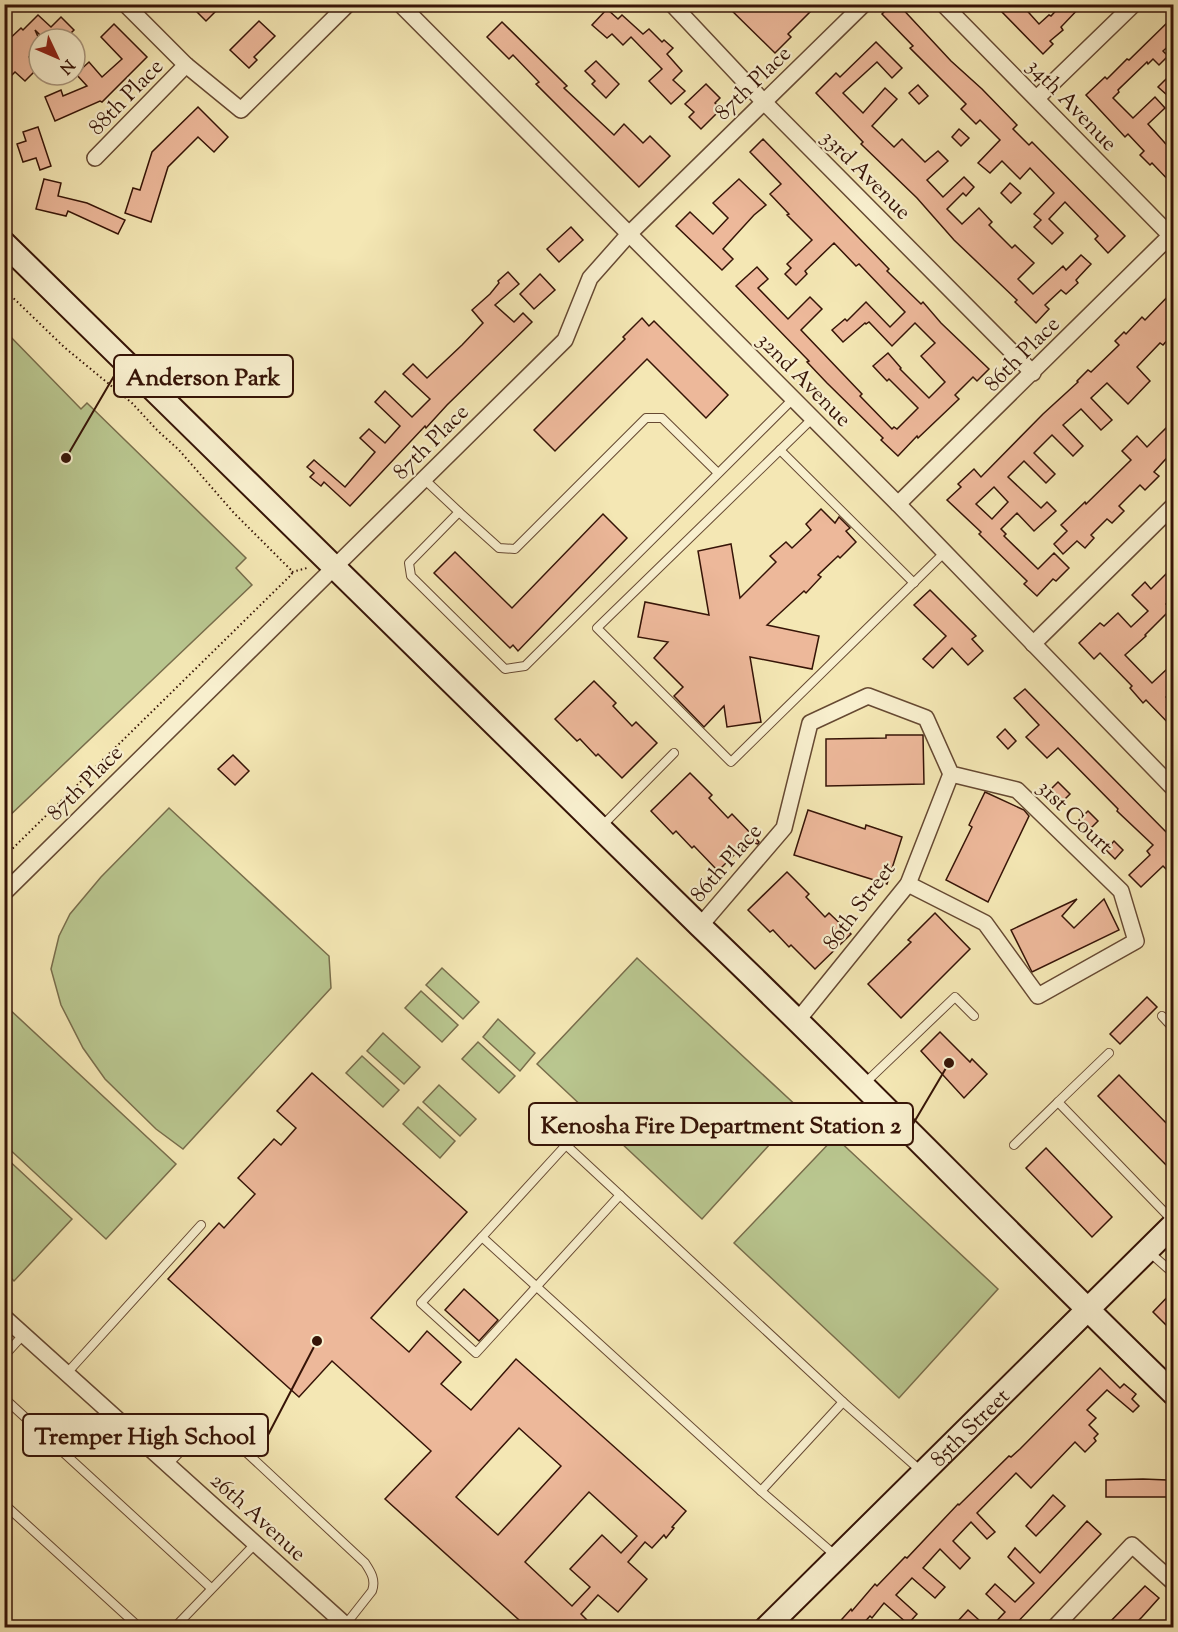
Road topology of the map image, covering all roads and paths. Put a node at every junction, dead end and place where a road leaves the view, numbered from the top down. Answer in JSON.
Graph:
{"nodes":[{"id":1,"x":125,"y":4,"type":"edge"},
{"id":2,"x":348,"y":4,"type":"edge"},
{"id":3,"x":400,"y":4,"type":"edge"},
{"id":4,"x":672,"y":4,"type":"edge"},
{"id":5,"x":864,"y":4,"type":"edge"},
{"id":6,"x":943,"y":4,"type":"edge"},
{"id":7,"x":1134,"y":4,"type":"edge"},
{"id":8,"x":186,"y":65,"type":"junction"},
{"id":9,"x":1037,"y":98,"type":"junction"},
{"id":10,"x":764,"y":102,"type":"junction"},
{"id":11,"x":95,"y":158,"type":"dead end"},
{"id":12,"x":1172,"y":233,"type":"edge"},
{"id":13,"x":629,"y":234,"type":"junction"},
{"id":14,"x":4,"y":243,"type":"edge"},
{"id":15,"x":4,"y":289,"type":"edge"},
{"id":16,"x":1033,"y":373,"type":"junction"},
{"id":17,"x":793,"y":399,"type":"junction"},
{"id":18,"x":813,"y":418,"type":"junction"},
{"id":19,"x":780,"y":450,"type":"junction"},
{"id":20,"x":718,"y":473,"type":"junction"},
{"id":21,"x":424,"y":479,"type":"junction"},
{"id":22,"x":898,"y":504,"type":"junction"},
{"id":23,"x":1173,"y":505,"type":"edge"},
{"id":24,"x":459,"y":512,"type":"junction"},
{"id":25,"x":945,"y":552,"type":"junction"},
{"id":26,"x":335,"y":566,"type":"junction"},
{"id":27,"x":307,"y":568,"type":"dead end"},
{"id":28,"x":292,"y":572,"type":"junction"},
{"id":29,"x":914,"y":583,"type":"junction"},
{"id":30,"x":1033,"y":644,"type":"junction"},
{"id":31,"x":674,"y":753,"type":"dead end"},
{"id":32,"x":951,"y":774,"type":"junction"},
{"id":33,"x":1173,"y":789,"type":"edge"},
{"id":34,"x":600,"y":828,"type":"junction"},
{"id":35,"x":4,"y":857,"type":"edge"},
{"id":36,"x":908,"y":884,"type":"junction"},
{"id":37,"x":4,"y":893,"type":"edge"},
{"id":38,"x":700,"y":926,"type":"junction"},
{"id":39,"x":974,"y":1016,"type":"dead end"},
{"id":40,"x":1162,"y":1016,"type":"dead end"},
{"id":41,"x":798,"y":1020,"type":"junction"},
{"id":42,"x":1173,"y":1029,"type":"edge"},
{"id":43,"x":1109,"y":1053,"type":"dead end"},
{"id":44,"x":863,"y":1085,"type":"junction"},
{"id":45,"x":1058,"y":1102,"type":"junction"},
{"id":46,"x":1014,"y":1144,"type":"dead end"},
{"id":47,"x":620,"y":1195,"type":"junction"},
{"id":48,"x":1173,"y":1223,"type":"edge"},
{"id":49,"x":201,"y":1225,"type":"dead end"},
{"id":50,"x":482,"y":1237,"type":"junction"},
{"id":51,"x":1147,"y":1250,"type":"junction"},
{"id":52,"x":1173,"y":1274,"type":"edge"},
{"id":53,"x":536,"y":1287,"type":"junction"},
{"id":54,"x":1086,"y":1309,"type":"junction"},
{"id":55,"x":4,"y":1317,"type":"edge"},
{"id":56,"x":24,"y":1334,"type":"junction"},
{"id":57,"x":4,"y":1356,"type":"edge"},
{"id":58,"x":67,"y":1373,"type":"junction"},
{"id":59,"x":1173,"y":1394,"type":"edge"},
{"id":60,"x":4,"y":1398,"type":"edge"},
{"id":61,"x":843,"y":1402,"type":"junction"},
{"id":62,"x":168,"y":1464,"type":"junction"},
{"id":63,"x":922,"y":1472,"type":"junction"},
{"id":64,"x":761,"y":1491,"type":"junction"},
{"id":65,"x":4,"y":1504,"type":"edge"},
{"id":66,"x":256,"y":1543,"type":"junction"},
{"id":67,"x":837,"y":1557,"type":"junction"},
{"id":68,"x":1173,"y":1583,"type":"edge"},
{"id":69,"x":211,"y":1588,"type":"junction"},
{"id":70,"x":348,"y":1626,"type":"edge"},
{"id":71,"x":140,"y":1628,"type":"edge"},
{"id":72,"x":174,"y":1628,"type":"edge"},
{"id":73,"x":766,"y":1628,"type":"edge"},
{"id":74,"x":1054,"y":1628,"type":"edge"}],
"edges":[{"from":1,"to":8,"type":"street"},
{"from":2,"to":8,"type":"street"},
{"from":3,"to":13,"type":"street","name":"32nd Avenue"},
{"from":4,"to":10,"type":"street","name":"33rd Avenue"},
{"from":5,"to":10,"type":"street","name":"87th Place"},
{"from":6,"to":9,"type":"street","name":"34th Avenue"},
{"from":7,"to":9,"type":"street"},
{"from":8,"to":11,"type":"street","name":"88th Place"},
{"from":9,"to":12,"type":"street","name":"34th Avenue"},
{"from":10,"to":13,"type":"street","name":"87th Place"},
{"from":10,"to":16,"type":"street","name":"33rd Avenue"},
{"from":12,"to":16,"type":"street","name":"86th Place"},
{"from":13,"to":17,"type":"street","name":"32nd Avenue"},
{"from":13,"to":21,"type":"street","name":"87th Place"},
{"from":14,"to":26,"type":"street"},
{"from":15,"to":28,"type":"path"},
{"from":16,"to":22,"type":"street","name":"86th Place"},
{"from":17,"to":18,"type":"street","name":"32nd Avenue"},
{"from":17,"to":20,"type":"lane"},
{"from":18,"to":19,"type":"lane"},
{"from":18,"to":22,"type":"street","name":"32nd Avenue"},
{"from":19,"to":29,"type":"lane"},
{"from":19,"to":29,"type":"lane"},
{"from":20,"to":24,"type":"lane"},
{"from":20,"to":24,"type":"lane"},
{"from":21,"to":24,"type":"lane"},
{"from":21,"to":26,"type":"street","name":"87th Place"},
{"from":22,"to":25,"type":"street","name":"32nd Avenue"},
{"from":23,"to":30,"type":"street"},
{"from":25,"to":29,"type":"lane"},
{"from":25,"to":30,"type":"street","name":"32nd Avenue"},
{"from":26,"to":34,"type":"street"},
{"from":26,"to":37,"type":"street","name":"87th Place"},
{"from":27,"to":28,"type":"path"},
{"from":28,"to":35,"type":"path"},
{"from":30,"to":33,"type":"street","name":"32nd Avenue"},
{"from":31,"to":34,"type":"lane"},
{"from":32,"to":36,"type":"street","name":"86th Street"},
{"from":32,"to":36,"type":"street","name":"31st Court"},
{"from":32,"to":38,"type":"street","name":"86th Place"},
{"from":34,"to":38,"type":"street"},
{"from":36,"to":41,"type":"street","name":"86th Street"},
{"from":38,"to":41,"type":"street"},
{"from":39,"to":44,"type":"lane"},
{"from":40,"to":42,"type":"lane"},
{"from":41,"to":44,"type":"street"},
{"from":43,"to":45,"type":"lane"},
{"from":44,"to":54,"type":"street"},
{"from":45,"to":46,"type":"lane"},
{"from":45,"to":48,"type":"lane"},
{"from":47,"to":50,"type":"lane"},
{"from":47,"to":53,"type":"lane"},
{"from":47,"to":61,"type":"lane"},
{"from":48,"to":51,"type":"street","name":"85th Street"},
{"from":49,"to":58,"type":"lane"},
{"from":50,"to":53,"type":"lane"},
{"from":50,"to":53,"type":"lane"},
{"from":51,"to":52,"type":"lane"},
{"from":51,"to":54,"type":"street","name":"85th Street"},
{"from":53,"to":64,"type":"lane"},
{"from":54,"to":59,"type":"street"},
{"from":54,"to":63,"type":"street","name":"85th Street"},
{"from":55,"to":56,"type":"street","name":"26th Avenue"},
{"from":56,"to":57,"type":"lane"},
{"from":56,"to":58,"type":"street","name":"26th Avenue"},
{"from":58,"to":62,"type":"street","name":"26th Avenue"},
{"from":60,"to":69,"type":"lane"},
{"from":61,"to":63,"type":"lane"},
{"from":61,"to":64,"type":"lane"},
{"from":62,"to":66,"type":"street","name":"26th Avenue"},
{"from":62,"to":70,"type":"lane"},
{"from":63,"to":67,"type":"street","name":"85th Street"},
{"from":64,"to":67,"type":"lane"},
{"from":65,"to":71,"type":"lane"},
{"from":66,"to":69,"type":"lane"},
{"from":66,"to":70,"type":"street","name":"26th Avenue"},
{"from":67,"to":73,"type":"street","name":"85th Street"},
{"from":68,"to":74,"type":"street"},
{"from":69,"to":72,"type":"lane"}]}
